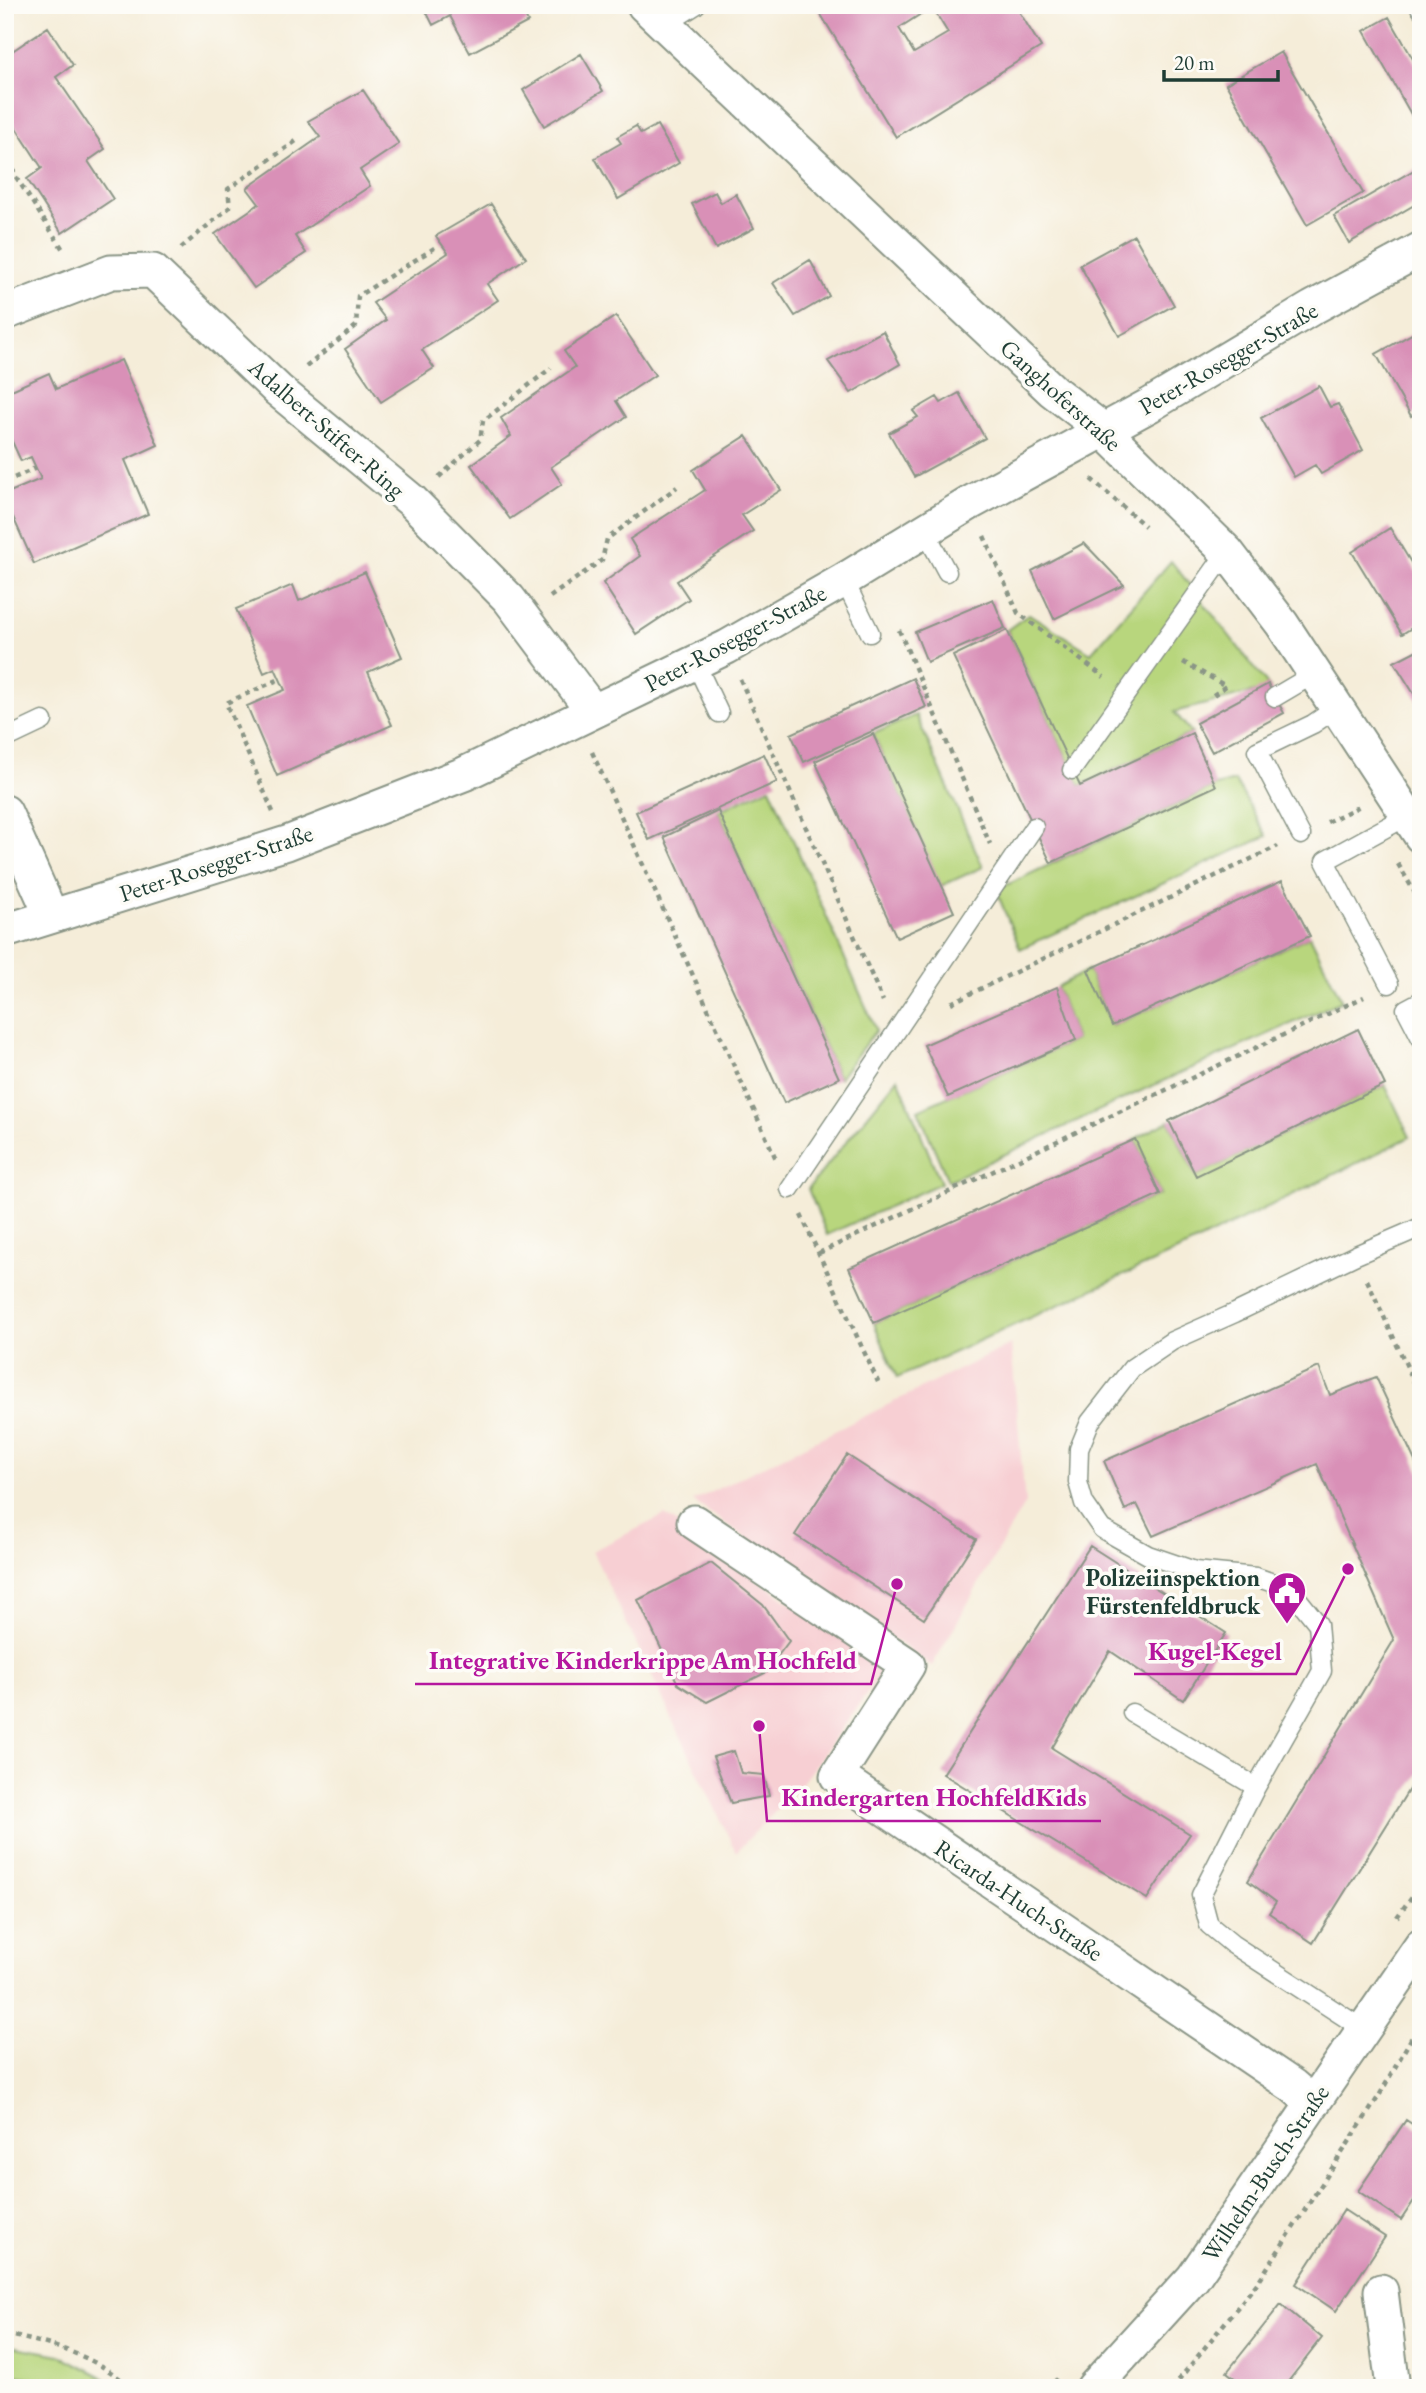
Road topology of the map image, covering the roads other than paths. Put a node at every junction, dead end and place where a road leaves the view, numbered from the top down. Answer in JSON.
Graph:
{"nodes":[{"id":1,"x":696,"y":5,"type":"edge"},
{"id":2,"x":655,"y":15,"type":"edge"},
{"id":3,"x":1421,"y":249,"type":"edge"},
{"id":4,"x":5,"y":313,"type":"edge"},
{"id":5,"x":1102,"y":429,"type":"junction"},
{"id":6,"x":925,"y":531,"type":"junction"},
{"id":7,"x":1227,"y":552,"type":"junction"},
{"id":8,"x":947,"y":572,"type":"dead end"},
{"id":9,"x":844,"y":580,"type":"junction"},
{"id":10,"x":870,"y":633,"type":"dead end"},
{"id":11,"x":695,"y":662,"type":"junction"},
{"id":12,"x":1314,"y":674,"type":"junction"},
{"id":13,"x":1275,"y":697,"type":"dead end"},
{"id":14,"x":1338,"y":707,"type":"junction"},
{"id":15,"x":719,"y":713,"type":"dead end"},
{"id":16,"x":584,"y":715,"type":"junction"},
{"id":17,"x":43,"y":721,"type":"dead end"},
{"id":18,"x":5,"y":739,"type":"edge"},
{"id":19,"x":1072,"y":770,"type":"dead end"},
{"id":20,"x":5,"y":812,"type":"edge"},
{"id":21,"x":1415,"y":825,"type":"edge"},
{"id":22,"x":1034,"y":827,"type":"dead end"},
{"id":23,"x":1301,"y":835,"type":"road end"},
{"id":24,"x":51,"y":915,"type":"junction"},
{"id":25,"x":5,"y":931,"type":"edge"},
{"id":26,"x":1389,"y":984,"type":"road end"},
{"id":27,"x":1421,"y":1001,"type":"edge"},
{"id":28,"x":1421,"y":1038,"type":"edge"},
{"id":29,"x":790,"y":1189,"type":"road end"},
{"id":30,"x":1421,"y":1227,"type":"edge"},
{"id":31,"x":694,"y":1522,"type":"dead end"},
{"id":32,"x":1132,"y":1713,"type":"dead end"},
{"id":33,"x":1256,"y":1787,"type":"junction"},
{"id":34,"x":1421,"y":1945,"type":"edge"},
{"id":35,"x":1363,"y":2029,"type":"junction"},
{"id":36,"x":1313,"y":2103,"type":"junction"},
{"id":37,"x":1381,"y":2291,"type":"dead end"},
{"id":38,"x":1093,"y":2388,"type":"edge"},
{"id":39,"x":1392,"y":2388,"type":"edge"}],
"edges":[{"from":1,"to":2,"type":"lane"},
{"from":2,"to":5,"type":"street","name":"Ganghoferstraße"},
{"from":3,"to":5,"type":"street","name":"Peter-Rosegger-Straße"},
{"from":4,"to":16,"type":"street","name":"Adalbert-Stifter-Ring"},
{"from":5,"to":6,"type":"street","name":"Peter-Rosegger-Straße"},
{"from":5,"to":7,"type":"street","name":"Ganghoferstraße"},
{"from":6,"to":8,"type":"lane"},
{"from":6,"to":9,"type":"street","name":"Peter-Rosegger-Straße"},
{"from":7,"to":12,"type":"street","name":"Ganghoferstraße"},
{"from":7,"to":19,"type":"lane"},
{"from":9,"to":10,"type":"lane"},
{"from":9,"to":11,"type":"street","name":"Peter-Rosegger-Straße"},
{"from":11,"to":15,"type":"lane"},
{"from":11,"to":16,"type":"street","name":"Peter-Rosegger-Straße"},
{"from":12,"to":13,"type":"lane"},
{"from":12,"to":14,"type":"street","name":"Ganghoferstraße"},
{"from":14,"to":21,"type":"street","name":"Ganghoferstraße"},
{"from":14,"to":23,"type":"lane"},
{"from":16,"to":24,"type":"street","name":"Peter-Rosegger-Straße"},
{"from":17,"to":18,"type":"lane"},
{"from":20,"to":24,"type":"street"},
{"from":21,"to":26,"type":"lane"},
{"from":22,"to":29,"type":"lane"},
{"from":24,"to":25,"type":"street","name":"Peter-Rosegger-Straße"},
{"from":27,"to":28,"type":"lane"},
{"from":30,"to":33,"type":"lane"},
{"from":31,"to":36,"type":"street","name":"Ricarda-Huch-Straße"},
{"from":32,"to":33,"type":"lane"},
{"from":33,"to":35,"type":"lane"},
{"from":34,"to":35,"type":"street","name":"Wilhelm-Busch-Straße"},
{"from":35,"to":36,"type":"street","name":"Wilhelm-Busch-Straße"},
{"from":36,"to":38,"type":"street","name":"Wilhelm-Busch-Straße"},
{"from":37,"to":39,"type":"street"}]}
